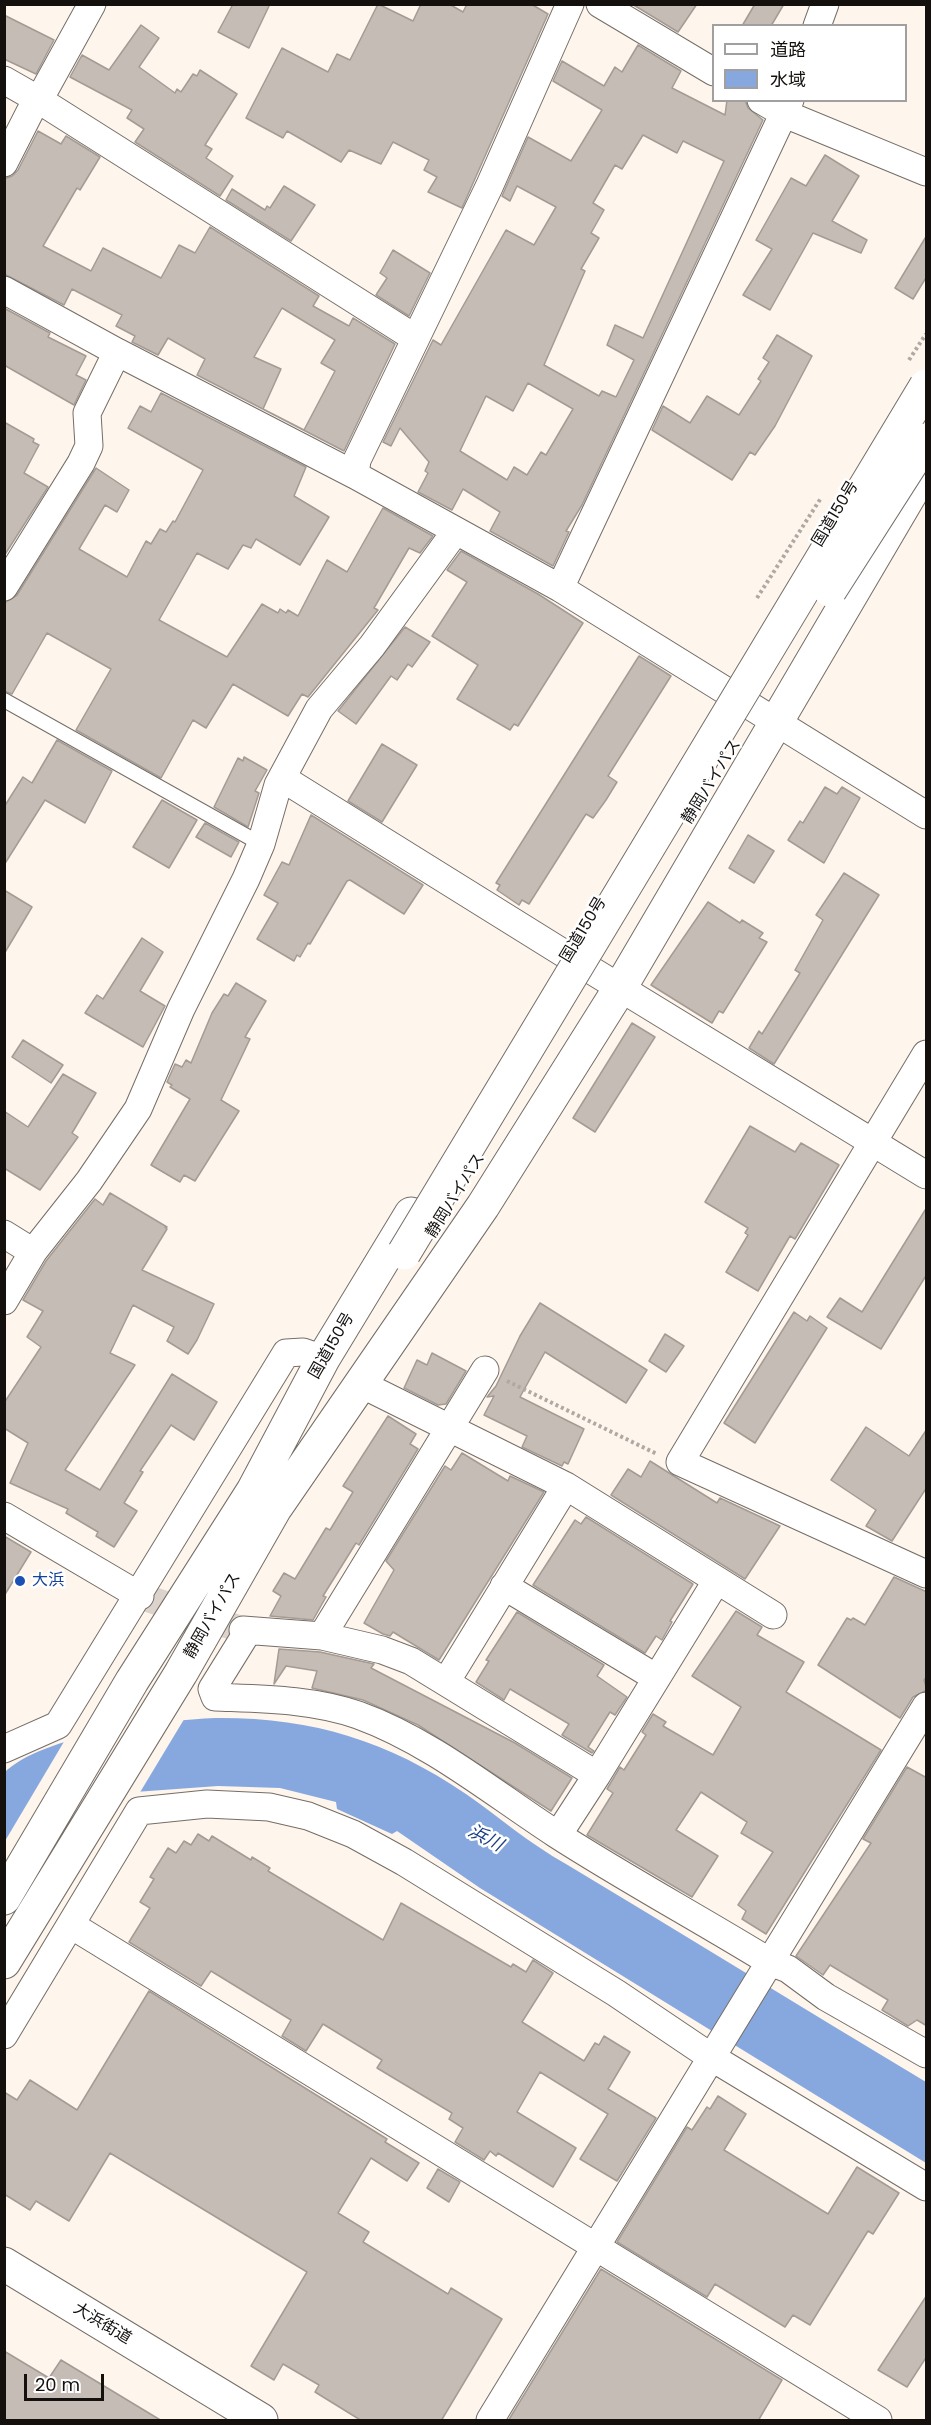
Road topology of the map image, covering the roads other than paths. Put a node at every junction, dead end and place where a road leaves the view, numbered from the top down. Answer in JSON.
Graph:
{"nodes":[{"id":1,"x":92,"y":4,"type":"edge"},
{"id":2,"x":570,"y":4,"type":"edge"},
{"id":3,"x":600,"y":4,"type":"edge"},
{"id":4,"x":825,"y":4,"type":"edge"},
{"id":5,"x":818,"y":24,"type":"edge"},
{"id":6,"x":712,"y":71,"type":"edge"},
{"id":7,"x":4,"y":80,"type":"edge"},
{"id":8,"x":39,"y":100,"type":"junction"},
{"id":9,"x":768,"y":102,"type":"edge"},
{"id":10,"x":787,"y":107,"type":"edge"},
{"id":11,"x":4,"y":163,"type":"edge"},
{"id":12,"x":927,"y":172,"type":"edge"},
{"id":13,"x":4,"y":290,"type":"edge"},
{"id":14,"x":415,"y":338,"type":"junction"},
{"id":15,"x":117,"y":352,"type":"junction"},
{"id":16,"x":927,"y":375,"type":"edge"},
{"id":17,"x":927,"y":386,"type":"edge"},
{"id":18,"x":927,"y":440,"type":"edge"},
{"id":19,"x":927,"y":467,"type":"edge"},
{"id":20,"x":355,"y":475,"type":"junction"},
{"id":21,"x":455,"y":532,"type":"junction"},
{"id":22,"x":4,"y":587,"type":"edge"},
{"id":23,"x":560,"y":588,"type":"junction"},
{"id":24,"x":727,"y":693,"type":"junction"},
{"id":25,"x":4,"y":700,"type":"edge"},
{"id":26,"x":774,"y":722,"type":"junction"},
{"id":27,"x":282,"y":778,"type":"junction"},
{"id":28,"x":927,"y":815,"type":"edge"},
{"id":29,"x":261,"y":844,"type":"junction"},
{"id":30,"x":568,"y":956,"type":"junction"},
{"id":31,"x":620,"y":988,"type":"junction"},
{"id":32,"x":927,"y":1054,"type":"edge"},
{"id":33,"x":874,"y":1142,"type":"junction"},
{"id":34,"x":927,"y":1175,"type":"edge"},
{"id":35,"x":4,"y":1234,"type":"edge"},
{"id":36,"x":33,"y":1252,"type":"junction"},
{"id":37,"x":410,"y":1257,"type":"junction"},
{"id":38,"x":4,"y":1302,"type":"edge"},
{"id":39,"x":323,"y":1359,"type":"junction"},
{"id":40,"x":485,"y":1370,"type":"road end"},
{"id":41,"x":361,"y":1384,"type":"junction"},
{"id":42,"x":449,"y":1429,"type":"junction"},
{"id":43,"x":566,"y":1486,"type":"junction"},
{"id":44,"x":264,"y":1499,"type":"junction"},
{"id":45,"x":4,"y":1516,"type":"edge"},
{"id":46,"x":927,"y":1574,"type":"edge"},
{"id":47,"x":717,"y":1580,"type":"junction"},
{"id":48,"x":504,"y":1586,"type":"junction"},
{"id":49,"x":140,"y":1596,"type":"junction"},
{"id":50,"x":773,"y":1614,"type":"dead end"},
{"id":51,"x":322,"y":1636,"type":"junction"},
{"id":52,"x":655,"y":1677,"type":"junction"},
{"id":53,"x":446,"y":1682,"type":"junction"},
{"id":54,"x":927,"y":1706,"type":"edge"},
{"id":55,"x":4,"y":1749,"type":"edge"},
{"id":56,"x":597,"y":1774,"type":"junction"},
{"id":57,"x":558,"y":1835,"type":"junction"},
{"id":58,"x":4,"y":1898,"type":"edge"},
{"id":59,"x":71,"y":1925,"type":"junction"},
{"id":60,"x":4,"y":1962,"type":"edge"},
{"id":61,"x":767,"y":1966,"type":"junction"},
{"id":62,"x":4,"y":2035,"type":"edge"},
{"id":63,"x":924,"y":2047,"type":"edge"},
{"id":64,"x":714,"y":2053,"type":"junction"},
{"id":65,"x":927,"y":2187,"type":"edge"},
{"id":66,"x":595,"y":2248,"type":"junction"},
{"id":67,"x":4,"y":2264,"type":"edge"},
{"id":68,"x":261,"y":2421,"type":"edge"},
{"id":69,"x":489,"y":2421,"type":"edge"},
{"id":70,"x":878,"y":2421,"type":"edge"}],
"edges":[{"from":1,"to":8,"type":"street"},
{"from":2,"to":14,"type":"street"},
{"from":3,"to":6,"type":"street"},
{"from":4,"to":5,"type":"street"},
{"from":7,"to":8,"type":"street"},
{"from":8,"to":11,"type":"street"},
{"from":8,"to":14,"type":"street"},
{"from":9,"to":10,"type":"street"},
{"from":10,"to":12,"type":"street"},
{"from":10,"to":23,"type":"street"},
{"from":13,"to":15,"type":"street"},
{"from":14,"to":20,"type":"street"},
{"from":15,"to":20,"type":"street"},
{"from":15,"to":22,"type":"street"},
{"from":16,"to":24,"type":"main road","name":"国道150号"},
{"from":17,"to":37,"type":"main road","name":"静岡バイパス","bridge":true},
{"from":18,"to":37,"type":"main road","name":"静岡バイパス","bridge":true},
{"from":19,"to":26,"type":"main road"},
{"from":20,"to":21,"type":"street"},
{"from":21,"to":23,"type":"street"},
{"from":21,"to":27,"type":"street"},
{"from":23,"to":24,"type":"street"},
{"from":24,"to":26,"type":"street"},
{"from":24,"to":30,"type":"main road","name":"国道150号"},
{"from":25,"to":29,"type":"lane"},
{"from":26,"to":28,"type":"street"},
{"from":26,"to":31,"type":"main road"},
{"from":27,"to":29,"type":"street"},
{"from":27,"to":30,"type":"street"},
{"from":29,"to":36,"type":"street"},
{"from":30,"to":31,"type":"street"},
{"from":30,"to":39,"type":"main road","name":"国道150号"},
{"from":31,"to":33,"type":"street"},
{"from":31,"to":41,"type":"main road"},
{"from":32,"to":33,"type":"street"},
{"from":33,"to":34,"type":"street"},
{"from":33,"to":46,"type":"street"},
{"from":35,"to":36,"type":"street"},
{"from":36,"to":38,"type":"street"},
{"from":37,"to":44,"type":"main road","name":"静岡バイパス"},
{"from":39,"to":44,"type":"main road","name":"国道150号"},
{"from":39,"to":49,"type":"street"},
{"from":40,"to":42,"type":"street"},
{"from":41,"to":42,"type":"street"},
{"from":41,"to":44,"type":"main road"},
{"from":42,"to":43,"type":"street"},
{"from":42,"to":51,"type":"street"},
{"from":43,"to":47,"type":"street"},
{"from":43,"to":48,"type":"street"},
{"from":44,"to":58,"type":"main road","name":"静岡バイパス"},
{"from":44,"to":60,"type":"main road","name":"静岡バイパス"},
{"from":45,"to":49,"type":"street"},
{"from":47,"to":50,"type":"street"},
{"from":47,"to":52,"type":"street"},
{"from":48,"to":52,"type":"street"},
{"from":48,"to":53,"type":"street"},
{"from":49,"to":55,"type":"street"},
{"from":51,"to":53,"type":"street"},
{"from":51,"to":57,"type":"street"},
{"from":52,"to":56,"type":"street"},
{"from":53,"to":56,"type":"street"},
{"from":54,"to":61,"type":"street"},
{"from":56,"to":57,"type":"street"},
{"from":57,"to":61,"type":"street"},
{"from":59,"to":62,"type":"street"},
{"from":59,"to":64,"type":"street"},
{"from":59,"to":66,"type":"street"},
{"from":61,"to":63,"type":"street"},
{"from":61,"to":64,"type":"street"},
{"from":64,"to":65,"type":"street"},
{"from":64,"to":66,"type":"street"},
{"from":66,"to":69,"type":"street"},
{"from":66,"to":70,"type":"street"},
{"from":67,"to":68,"type":"main road","name":"大浜街道"}]}
